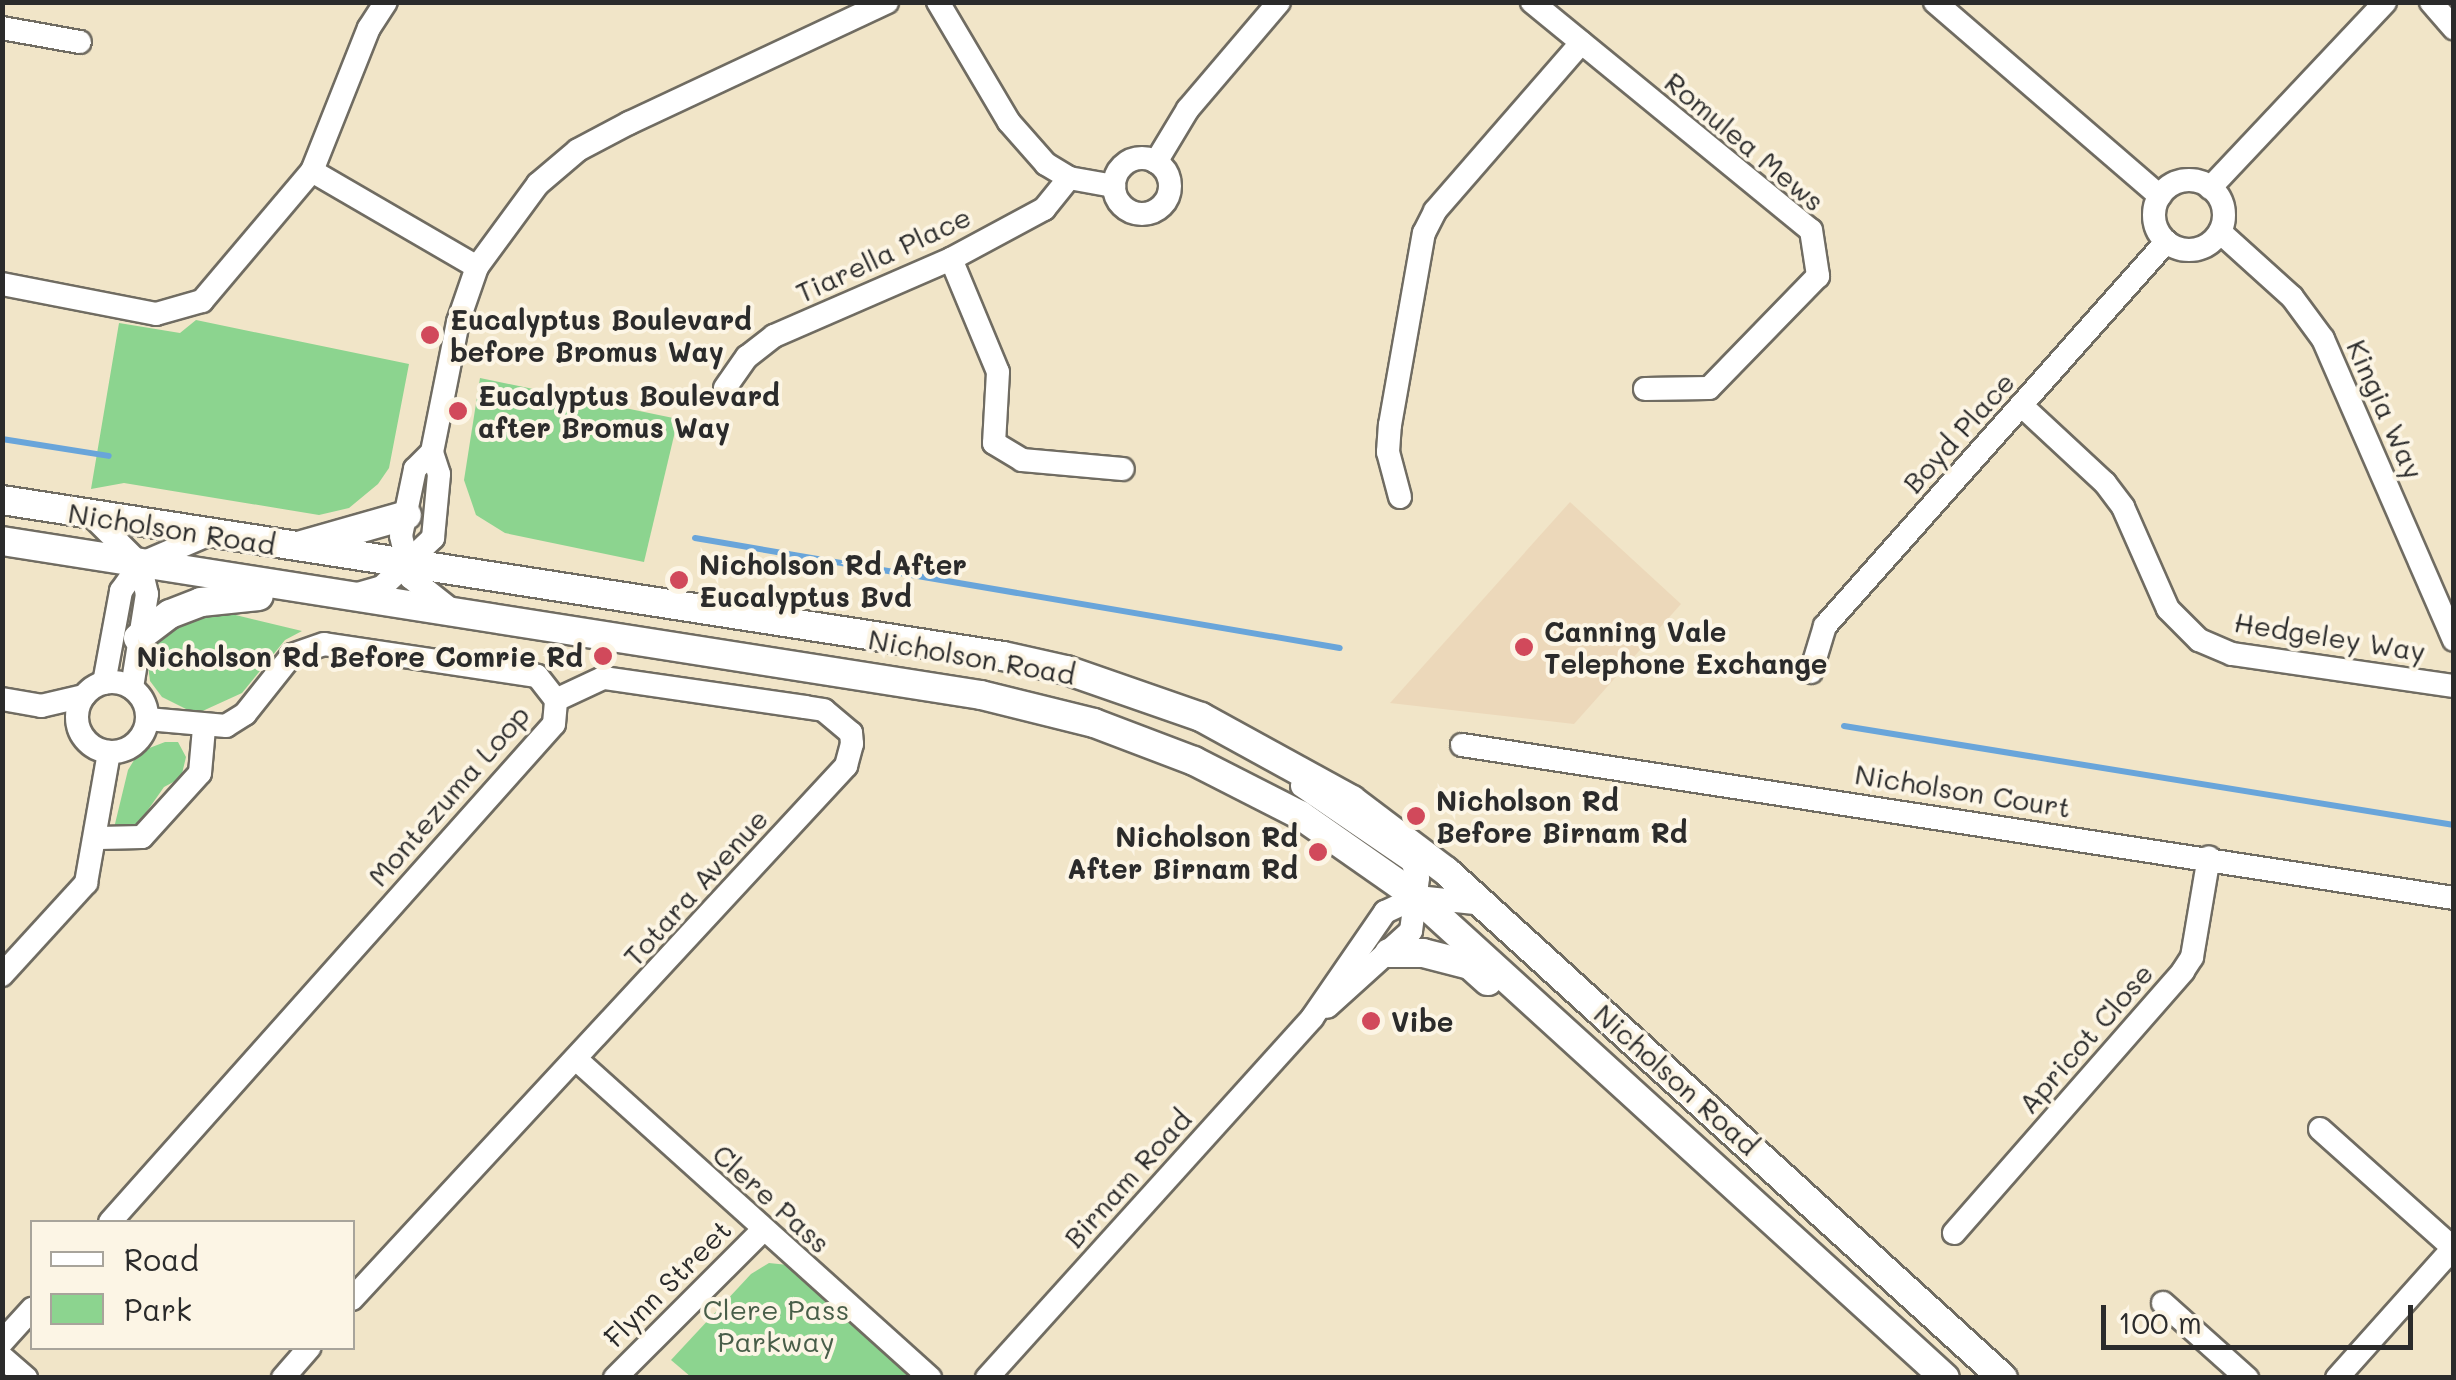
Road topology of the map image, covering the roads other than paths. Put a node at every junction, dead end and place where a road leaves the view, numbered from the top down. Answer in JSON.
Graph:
{"nodes":[{"id":1,"x":386,"y":2,"type":"edge"},
{"id":2,"x":887,"y":2,"type":"edge"},
{"id":3,"x":938,"y":2,"type":"edge"},
{"id":4,"x":1279,"y":2,"type":"edge"},
{"id":5,"x":1532,"y":2,"type":"edge"},
{"id":6,"x":1935,"y":2,"type":"edge"},
{"id":7,"x":2386,"y":2,"type":"edge"},
{"id":8,"x":2430,"y":2,"type":"edge"},
{"id":9,"x":2,"y":28,"type":"edge"},
{"id":10,"x":2454,"y":28,"type":"edge"},
{"id":11,"x":80,"y":42,"type":"dead end"},
{"id":12,"x":1581,"y":43,"type":"junction"},
{"id":13,"x":1156,"y":162,"type":"junction"},
{"id":14,"x":312,"y":171,"type":"junction"},
{"id":15,"x":1069,"y":178,"type":"junction"},
{"id":16,"x":1114,"y":186,"type":"junction"},
{"id":17,"x":2210,"y":188,"type":"junction"},
{"id":18,"x":2160,"y":196,"type":"junction"},
{"id":19,"x":2220,"y":232,"type":"junction"},
{"id":20,"x":2166,"y":242,"type":"junction"},
{"id":21,"x":950,"y":259,"type":"junction"},
{"id":22,"x":477,"y":266,"type":"junction"},
{"id":23,"x":2,"y":284,"type":"edge"},
{"id":24,"x":726,"y":388,"type":"dead end"},
{"id":25,"x":1645,"y":389,"type":"dead end"},
{"id":26,"x":2021,"y":406,"type":"junction"},
{"id":27,"x":432,"y":452,"type":"junction"},
{"id":28,"x":1123,"y":470,"type":"dead end"},
{"id":29,"x":1400,"y":497,"type":"dead end"},
{"id":30,"x":2,"y":500,"type":"edge"},
{"id":31,"x":89,"y":514,"type":"junction"},
{"id":32,"x":407,"y":515,"type":"junction"},
{"id":33,"x":210,"y":534,"type":"junction"},
{"id":34,"x":2,"y":541,"type":"edge"},
{"id":35,"x":291,"y":548,"type":"junction"},
{"id":36,"x":140,"y":564,"type":"junction"},
{"id":37,"x":408,"y":568,"type":"junction"},
{"id":38,"x":338,"y":596,"type":"junction"},
{"id":39,"x":462,"y":616,"type":"junction"},
{"id":40,"x":138,"y":638,"type":"junction"},
{"id":41,"x":2454,"y":640,"type":"edge"},
{"id":42,"x":1811,"y":672,"type":"dead end"},
{"id":43,"x":2451,"y":679,"type":"edge"},
{"id":44,"x":132,"y":688,"type":"junction"},
{"id":45,"x":94,"y":690,"type":"junction"},
{"id":46,"x":2,"y":699,"type":"edge"},
{"id":47,"x":556,"y":700,"type":"junction"},
{"id":48,"x":41,"y":706,"type":"junction"},
{"id":49,"x":148,"y":719,"type":"junction"},
{"id":50,"x":78,"y":726,"type":"junction"},
{"id":51,"x":204,"y":728,"type":"junction"},
{"id":52,"x":1251,"y":742,"type":"junction"},
{"id":53,"x":1462,"y":745,"type":"dead end"},
{"id":54,"x":109,"y":752,"type":"junction"},
{"id":55,"x":99,"y":838,"type":"junction"},
{"id":56,"x":2209,"y":857,"type":"junction"},
{"id":57,"x":1417,"y":898,"type":"junction"},
{"id":58,"x":2454,"y":898,"type":"edge"},
{"id":59,"x":1486,"y":904,"type":"junction"},
{"id":60,"x":1388,"y":953,"type":"junction"},
{"id":61,"x":2,"y":975,"type":"edge"},
{"id":62,"x":1312,"y":1018,"type":"junction"},
{"id":63,"x":577,"y":1060,"type":"junction"},
{"id":64,"x":2320,"y":1129,"type":"dead end"},
{"id":65,"x":1725,"y":1179,"type":"junction"},
{"id":66,"x":112,"y":1220,"type":"edge"},
{"id":67,"x":762,"y":1231,"type":"junction"},
{"id":68,"x":1954,"y":1233,"type":"dead end"},
{"id":69,"x":2453,"y":1247,"type":"edge"},
{"id":70,"x":355,"y":1296,"type":"edge"},
{"id":71,"x":2163,"y":1303,"type":"dead end"},
{"id":72,"x":30,"y":1311,"type":"edge"},
{"id":73,"x":2,"y":1342,"type":"edge"},
{"id":74,"x":307,"y":1350,"type":"edge"},
{"id":75,"x":2,"y":1357,"type":"edge"},
{"id":76,"x":26,"y":1378,"type":"edge"},
{"id":77,"x":283,"y":1378,"type":"edge"},
{"id":78,"x":615,"y":1378,"type":"edge"},
{"id":79,"x":930,"y":1378,"type":"edge"},
{"id":80,"x":988,"y":1378,"type":"edge"},
{"id":81,"x":1945,"y":1378,"type":"edge"},
{"id":82,"x":2003,"y":1378,"type":"edge"},
{"id":83,"x":2247,"y":1378,"type":"edge"},
{"id":84,"x":2337,"y":1378,"type":"edge"}],
"edges":[{"from":1,"to":14,"type":"street"},
{"from":2,"to":22,"type":"street"},
{"from":3,"to":15,"type":"street"},
{"from":4,"to":13,"type":"street"},
{"from":5,"to":12,"type":"street","name":"Romulea Mews"},
{"from":6,"to":18,"type":"street"},
{"from":7,"to":17,"type":"street"},
{"from":8,"to":10,"type":"street"},
{"from":9,"to":11,"type":"street"},
{"from":12,"to":25,"type":"street","name":"Romulea Mews"},
{"from":12,"to":29,"type":"street"},
{"from":13,"to":16,"type":"street"},
{"from":13,"to":16,"type":"street"},
{"from":14,"to":22,"type":"street"},
{"from":14,"to":23,"type":"street"},
{"from":15,"to":16,"type":"street"},
{"from":15,"to":21,"type":"street","name":"Tiarella Place"},
{"from":17,"to":18,"type":"street"},
{"from":17,"to":19,"type":"street"},
{"from":18,"to":20,"type":"street"},
{"from":19,"to":20,"type":"street"},
{"from":19,"to":41,"type":"street","name":"Kingia Way"},
{"from":20,"to":26,"type":"street","name":"Boyd Place"},
{"from":21,"to":24,"type":"street","name":"Tiarella Place"},
{"from":21,"to":28,"type":"street"},
{"from":22,"to":27,"type":"street"},
{"from":26,"to":42,"type":"street","name":"Boyd Place"},
{"from":26,"to":43,"type":"street","name":"Hedgeley Way"},
{"from":27,"to":32,"type":"street"},
{"from":27,"to":37,"type":"street"},
{"from":30,"to":31,"type":"main road","name":"Nicholson Road"},
{"from":31,"to":33,"type":"main road","name":"Nicholson Road"},
{"from":31,"to":36,"type":"street"},
{"from":32,"to":35,"type":"main road"},
{"from":32,"to":37,"type":"street"},
{"from":33,"to":35,"type":"main road","name":"Nicholson Road"},
{"from":33,"to":36,"type":"street"},
{"from":34,"to":36,"type":"main road","name":"Nicholson Road"},
{"from":35,"to":37,"type":"main road","name":"Nicholson Road"},
{"from":36,"to":38,"type":"main road","name":"Nicholson Road"},
{"from":36,"to":40,"type":"street"},
{"from":36,"to":45,"type":"street"},
{"from":37,"to":38,"type":"street"},
{"from":37,"to":39,"type":"street"},
{"from":37,"to":52,"type":"main road","name":"Nicholson Road"},
{"from":38,"to":39,"type":"main road","name":"Nicholson Road"},
{"from":38,"to":40,"type":"main road"},
{"from":39,"to":57,"type":"main road","name":"Nicholson Road"},
{"from":40,"to":44,"type":"street"},
{"from":44,"to":45,"type":"street"},
{"from":44,"to":49,"type":"street"},
{"from":45,"to":48,"type":"street"},
{"from":45,"to":50,"type":"street"},
{"from":46,"to":48,"type":"street"},
{"from":47,"to":51,"type":"street","name":"Montezuma Loop"},
{"from":47,"to":63,"type":"street","name":"Totara Avenue"},
{"from":47,"to":66,"type":"street","name":"Montezuma Loop"},
{"from":48,"to":50,"type":"street"},
{"from":49,"to":51,"type":"street"},
{"from":49,"to":54,"type":"street"},
{"from":50,"to":54,"type":"street"},
{"from":51,"to":55,"type":"street"},
{"from":52,"to":57,"type":"street"},
{"from":52,"to":59,"type":"main road","name":"Nicholson Road"},
{"from":53,"to":56,"type":"street","name":"Nicholson Court"},
{"from":54,"to":55,"type":"street"},
{"from":55,"to":61,"type":"street"},
{"from":56,"to":58,"type":"street","name":"Nicholson Court"},
{"from":56,"to":68,"type":"street","name":"Apricot Close"},
{"from":57,"to":59,"type":"street"},
{"from":57,"to":60,"type":"street","name":"Birnam Road"},
{"from":57,"to":62,"type":"street","name":"Birnam Road"},
{"from":57,"to":65,"type":"main road","name":"Nicholson Road"},
{"from":59,"to":82,"type":"main road","name":"Nicholson Road"},
{"from":60,"to":62,"type":"street","name":"Birnam Road"},
{"from":60,"to":65,"type":"main road"},
{"from":62,"to":80,"type":"street","name":"Birnam Road"},
{"from":63,"to":67,"type":"street","name":"Clere Pass"},
{"from":63,"to":70,"type":"street","name":"Totara Avenue"},
{"from":64,"to":69,"type":"street"},
{"from":65,"to":81,"type":"main road","name":"Nicholson Road"},
{"from":67,"to":78,"type":"street","name":"Flynn Street"},
{"from":67,"to":79,"type":"street","name":"Clere Pass"},
{"from":69,"to":84,"type":"street"},
{"from":71,"to":83,"type":"street"},
{"from":72,"to":73,"type":"street"},
{"from":74,"to":77,"type":"street"},
{"from":75,"to":76,"type":"street"}]}
